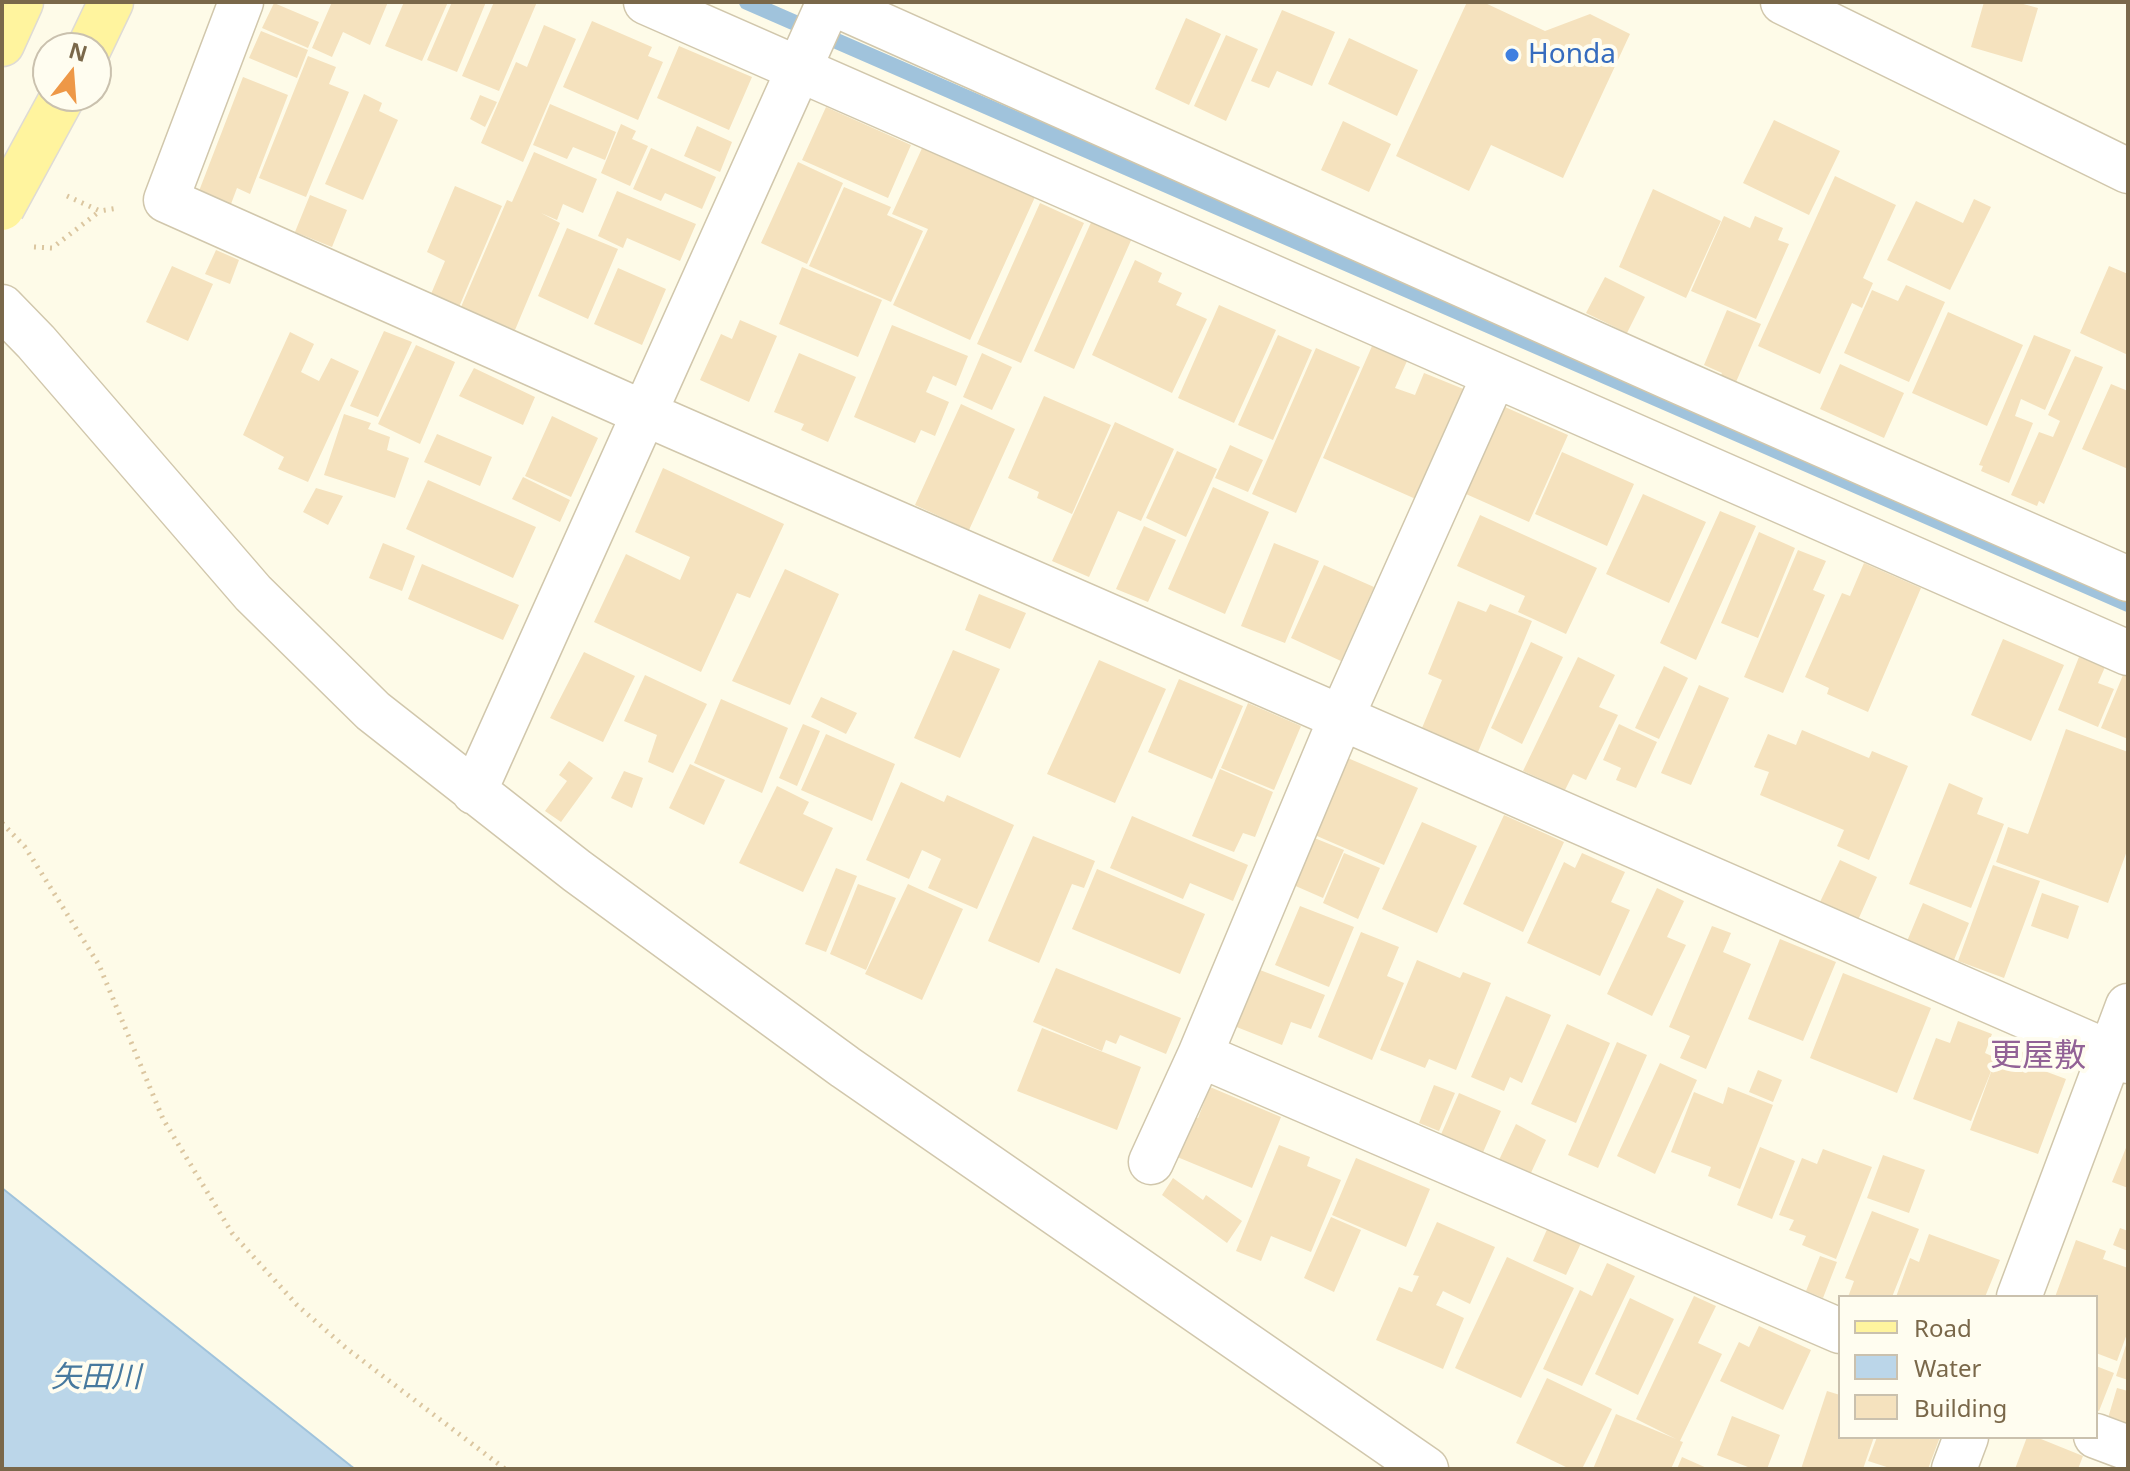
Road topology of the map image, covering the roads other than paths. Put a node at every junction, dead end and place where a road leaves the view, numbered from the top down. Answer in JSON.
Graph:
{"nodes":[{"id":1,"x":21,"y":2,"type":"edge"},
{"id":2,"x":111,"y":2,"type":"edge"},
{"id":3,"x":241,"y":2,"type":"edge"},
{"id":4,"x":646,"y":2,"type":"edge"},
{"id":5,"x":830,"y":2,"type":"edge"},
{"id":6,"x":1783,"y":2,"type":"edge"},
{"id":7,"x":97,"y":32,"type":"edge"},
{"id":8,"x":2,"y":44,"type":"edge"},
{"id":9,"x":799,"y":70,"type":"junction"},
{"id":10,"x":54,"y":112,"type":"edge"},
{"id":11,"x":2128,"y":171,"type":"edge"},
{"id":12,"x":2,"y":208,"type":"edge"},
{"id":13,"x":2,"y":307,"type":"edge"},
{"id":14,"x":1494,"y":376,"type":"junction"},
{"id":15,"x":646,"y":414,"type":"junction"},
{"id":16,"x":2128,"y":579,"type":"edge"},
{"id":17,"x":2128,"y":653,"type":"edge"},
{"id":18,"x":1341,"y":718,"type":"junction"},
{"id":19,"x":474,"y":792,"type":"junction"},
{"id":20,"x":2128,"y":1006,"type":"edge"},
{"id":21,"x":1200,"y":1055,"type":"junction"},
{"id":22,"x":2119,"y":1058,"type":"edge"},
{"id":23,"x":1151,"y":1162,"type":"dead end"},
{"id":24,"x":2020,"y":1295,"type":"edge"},
{"id":25,"x":1838,"y":1330,"type":"edge"},
{"id":26,"x":2098,"y":1437,"type":"edge"},
{"id":27,"x":1965,"y":1439,"type":"edge"},
{"id":28,"x":2128,"y":1448,"type":"edge"},
{"id":29,"x":1426,"y":1469,"type":"edge"},
{"id":30,"x":1954,"y":1469,"type":"edge"}],
"edges":[{"from":1,"to":8,"type":"main road"},
{"from":2,"to":7,"type":"main road"},
{"from":3,"to":15,"type":"street"},
{"from":4,"to":9,"type":"street"},
{"from":5,"to":9,"type":"street"},
{"from":5,"to":16,"type":"street"},
{"from":6,"to":11,"type":"street"},
{"from":9,"to":14,"type":"street"},
{"from":9,"to":15,"type":"street"},
{"from":10,"to":12,"type":"main road","bridge":true},
{"from":13,"to":19,"type":"street"},
{"from":14,"to":17,"type":"street"},
{"from":14,"to":18,"type":"street"},
{"from":15,"to":18,"type":"street"},
{"from":15,"to":19,"type":"street"},
{"from":18,"to":21,"type":"street"},
{"from":18,"to":22,"type":"street"},
{"from":19,"to":29,"type":"street"},
{"from":20,"to":22,"type":"street"},
{"from":21,"to":23,"type":"street"},
{"from":21,"to":25,"type":"street"},
{"from":22,"to":24,"type":"street"},
{"from":26,"to":28,"type":"street"},
{"from":27,"to":30,"type":"street"}]}
